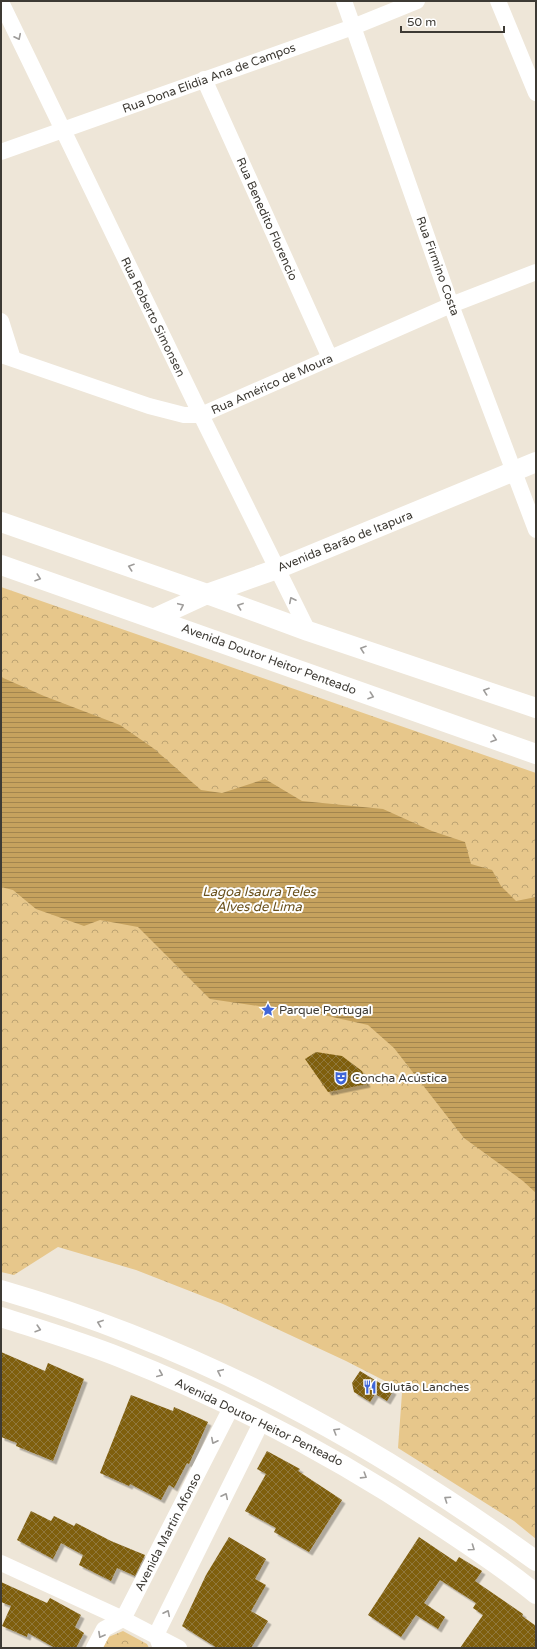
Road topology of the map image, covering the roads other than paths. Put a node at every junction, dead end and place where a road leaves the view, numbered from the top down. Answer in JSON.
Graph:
{"nodes":[{"id":1,"x":344,"y":1,"type":"edge"},
{"id":2,"x":416,"y":1,"type":"edge"},
{"id":3,"x":498,"y":1,"type":"edge"},
{"id":4,"x":1,"y":2,"type":"edge"},
{"id":5,"x":353,"y":28,"type":"junction"},
{"id":6,"x":204,"y":79,"type":"junction"},
{"id":7,"x":536,"y":93,"type":"edge"},
{"id":8,"x":62,"y":131,"type":"junction"},
{"id":9,"x":1,"y":152,"type":"edge"},
{"id":10,"x":536,"y":272,"type":"edge"},
{"id":11,"x":451,"y":305,"type":"junction"},
{"id":12,"x":1,"y":321,"type":"edge"},
{"id":13,"x":7,"y":357,"type":"edge"},
{"id":14,"x":330,"y":358,"type":"junction"},
{"id":15,"x":201,"y":415,"type":"junction"},
{"id":16,"x":536,"y":448,"type":"edge"},
{"id":17,"x":536,"y":462,"type":"edge"},
{"id":18,"x":511,"y":466,"type":"junction"},
{"id":19,"x":1,"y":522,"type":"edge"},
{"id":20,"x":536,"y":530,"type":"edge"},
{"id":21,"x":274,"y":563,"type":"junction"},
{"id":22,"x":1,"y":565,"type":"edge"},
{"id":23,"x":159,"y":576,"type":"junction"},
{"id":24,"x":207,"y":594,"type":"junction"},
{"id":25,"x":155,"y":618,"type":"junction"},
{"id":26,"x":308,"y":631,"type":"junction"},
{"id":27,"x":535,"y":706,"type":"edge"},
{"id":28,"x":536,"y":754,"type":"edge"},
{"id":29,"x":1,"y":1290,"type":"edge"},
{"id":30,"x":1,"y":1317,"type":"edge"},
{"id":31,"x":232,"y":1406,"type":"junction"},
{"id":32,"x":262,"y":1421,"type":"junction"},
{"id":33,"x":536,"y":1561,"type":"edge"},
{"id":34,"x":1,"y":1563,"type":"edge"},
{"id":35,"x":536,"y":1594,"type":"edge"},
{"id":36,"x":123,"y":1619,"type":"junction"},
{"id":37,"x":158,"y":1641,"type":"edge"},
{"id":38,"x":94,"y":1648,"type":"edge"},
{"id":39,"x":179,"y":1648,"type":"edge"}],
"edges":[{"from":1,"to":5,"type":"street","name":"Rua Firmino Costa"},
{"from":2,"to":5,"type":"street","name":"Rua Dona Elidia Ana de Campos"},
{"from":3,"to":7,"type":"street"},
{"from":4,"to":8,"type":"street","name":"Rua Roberto Simonsen","one_way":true},
{"from":5,"to":6,"type":"street","name":"Rua Dona Elidia Ana de Campos"},
{"from":5,"to":11,"type":"street","name":"Rua Firmino Costa"},
{"from":6,"to":8,"type":"street","name":"Rua Dona Elidia Ana de Campos"},
{"from":6,"to":14,"type":"street","name":"Rua Benedito Florencio"},
{"from":8,"to":9,"type":"street","name":"Rua Dona Elidia Ana de Campos"},
{"from":8,"to":15,"type":"street","name":"Rua Roberto Simonsen"},
{"from":10,"to":11,"type":"street","name":"Rua Américo de Moura"},
{"from":11,"to":14,"type":"street","name":"Rua Américo de Moura"},
{"from":11,"to":18,"type":"street","name":"Rua Firmino Costa"},
{"from":12,"to":13,"type":"street"},
{"from":13,"to":15,"type":"street","name":"Rua Américo de Moura"},
{"from":14,"to":15,"type":"street","name":"Rua Américo de Moura"},
{"from":15,"to":21,"type":"street","name":"Rua Roberto Simonsen"},
{"from":16,"to":18,"type":"main road","name":"Avenida Barão de Itapura"},
{"from":17,"to":18,"type":"main road","name":"Avenida Barão de Itapura"},
{"from":18,"to":20,"type":"street","name":"Rua Firmino Costa"},
{"from":18,"to":21,"type":"main road","name":"Avenida Barão de Itapura"},
{"from":23,"to":19,"type":"main road","one_way":true},
{"from":21,"to":23,"type":"main road","name":"Avenida Barão de Itapura"},
{"from":21,"to":24,"type":"main road","name":"Avenida Barão de Itapura"},
{"from":26,"to":21,"type":"street","name":"Rua Roberto Simonsen","one_way":true},
{"from":22,"to":25,"type":"main road","name":"Avenida Doutor Heitor Penteado","one_way":true},
{"from":23,"to":24,"type":"main road"},
{"from":25,"to":24,"type":"main road","name":"Avenida Barão de Itapura","one_way":true},
{"from":26,"to":24,"type":"main road","one_way":true},
{"from":25,"to":28,"type":"main road","name":"Avenida Doutor Heitor Penteado","one_way":true},
{"from":27,"to":26,"type":"main road","one_way":true},
{"from":33,"to":29,"type":"main road","name":"Avenida Doutor Heitor Penteado","one_way":true},
{"from":30,"to":31,"type":"main road","name":"Avenida Doutor Heitor Penteado","one_way":true},
{"from":31,"to":32,"type":"main road","name":"Avenida Doutor Heitor Penteado"},
{"from":31,"to":36,"type":"street","name":"Avenida Martin Afonso","one_way":true},
{"from":32,"to":35,"type":"main road","name":"Avenida Doutor Heitor Penteado","one_way":true},
{"from":37,"to":32,"type":"street","one_way":true},
{"from":34,"to":36,"type":"street"},
{"from":36,"to":37,"type":"street"},
{"from":36,"to":38,"type":"street","one_way":true},
{"from":37,"to":39,"type":"street"}]}
